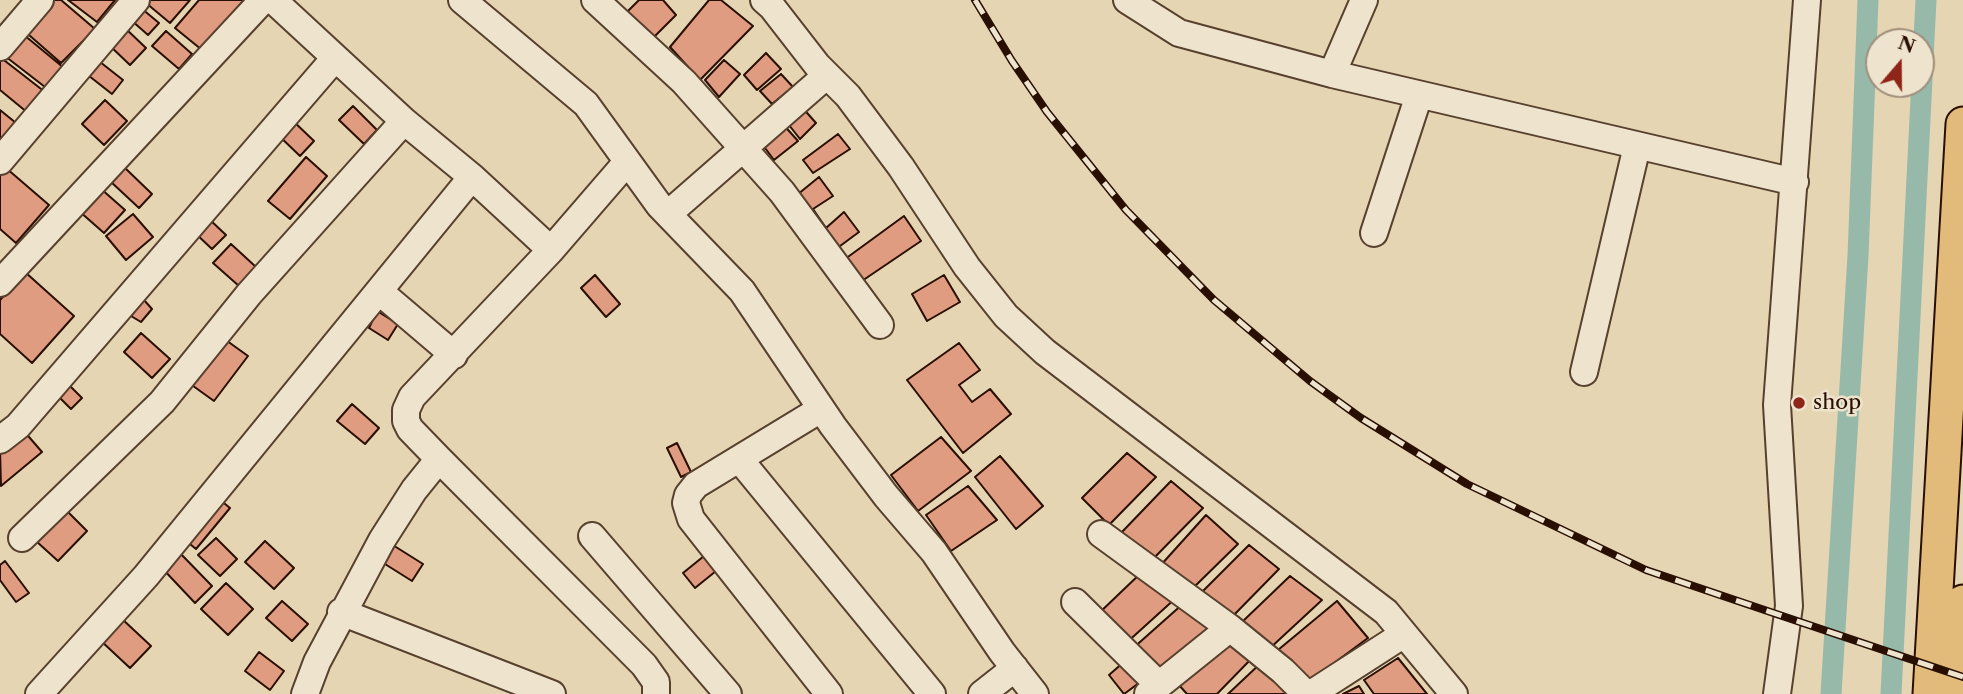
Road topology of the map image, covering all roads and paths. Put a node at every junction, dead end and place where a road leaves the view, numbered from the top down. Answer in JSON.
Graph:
{"nodes":[{"id":1,"x":40,"y":0,"type":"edge"},
{"id":2,"x":136,"y":0,"type":"edge"},
{"id":3,"x":263,"y":0,"type":"edge"},
{"id":4,"x":273,"y":0,"type":"edge"},
{"id":5,"x":462,"y":0,"type":"edge"},
{"id":6,"x":595,"y":0,"type":"edge"},
{"id":7,"x":764,"y":0,"type":"edge"},
{"id":8,"x":1128,"y":0,"type":"edge"},
{"id":9,"x":1364,"y":0,"type":"edge"},
{"id":10,"x":1807,"y":0,"type":"edge"},
{"id":11,"x":0,"y":47,"type":"edge"},
{"id":12,"x":335,"y":58,"type":"junction"},
{"id":13,"x":1332,"y":74,"type":"junction"},
{"id":14,"x":827,"y":75,"type":"junction"},
{"id":15,"x":1419,"y":95,"type":"junction"},
{"id":16,"x":404,"y":121,"type":"junction"},
{"id":17,"x":1963,"y":124,"type":"edge"},
{"id":18,"x":1637,"y":146,"type":"junction"},
{"id":19,"x":744,"y":149,"type":"junction"},
{"id":20,"x":0,"y":161,"type":"edge"},
{"id":21,"x":627,"y":162,"type":"junction"},
{"id":22,"x":472,"y":177,"type":"junction"},
{"id":23,"x":1795,"y":182,"type":"junction"},
{"id":24,"x":668,"y":214,"type":"junction"},
{"id":25,"x":1374,"y":233,"type":"dead end"},
{"id":26,"x":551,"y":250,"type":"junction"},
{"id":27,"x":0,"y":283,"type":"edge"},
{"id":28,"x":380,"y":292,"type":"junction"},
{"id":29,"x":880,"y":325,"type":"dead end"},
{"id":30,"x":454,"y":355,"type":"junction"},
{"id":31,"x":1584,"y":372,"type":"dead end"},
{"id":32,"x":821,"y":409,"type":"junction"},
{"id":33,"x":0,"y":440,"type":"edge"},
{"id":34,"x":439,"y":459,"type":"junction"},
{"id":35,"x":740,"y":460,"type":"junction"},
{"id":36,"x":1101,"y":534,"type":"dead end"},
{"id":37,"x":592,"y":536,"type":"dead end"},
{"id":38,"x":22,"y":538,"type":"dead end"},
{"id":39,"x":1074,"y":602,"type":"dead end"},
{"id":40,"x":1963,"y":602,"type":"edge"},
{"id":41,"x":341,"y":612,"type":"junction"},
{"id":42,"x":1230,"y":628,"type":"junction"},
{"id":43,"x":1404,"y":634,"type":"junction"},
{"id":44,"x":1015,"y":668,"type":"junction"},
{"id":45,"x":1154,"y":690,"type":"edge"},
{"id":46,"x":39,"y":694,"type":"edge"},
{"id":47,"x":305,"y":694,"type":"edge"},
{"id":48,"x":552,"y":694,"type":"edge"},
{"id":49,"x":656,"y":694,"type":"edge"},
{"id":50,"x":728,"y":694,"type":"edge"},
{"id":51,"x":829,"y":694,"type":"edge"},
{"id":52,"x":932,"y":694,"type":"edge"},
{"id":53,"x":982,"y":694,"type":"edge"},
{"id":54,"x":1035,"y":694,"type":"edge"},
{"id":55,"x":1309,"y":694,"type":"edge"},
{"id":56,"x":1454,"y":694,"type":"edge"},
{"id":57,"x":1777,"y":694,"type":"edge"},
{"id":58,"x":1930,"y":694,"type":"edge"},
{"id":59,"x":1957,"y":694,"type":"edge"}],
"edges":[{"from":1,"to":11,"type":"street"},
{"from":2,"to":20,"type":"street"},
{"from":3,"to":27,"type":"street"},
{"from":4,"to":12,"type":"street"},
{"from":5,"to":21,"type":"street"},
{"from":6,"to":19,"type":"street"},
{"from":7,"to":14,"type":"street"},
{"from":8,"to":13,"type":"street"},
{"from":9,"to":13,"type":"street"},
{"from":10,"to":23,"type":"street"},
{"from":12,"to":16,"type":"street"},
{"from":12,"to":33,"type":"street"},
{"from":13,"to":15,"type":"street"},
{"from":14,"to":19,"type":"street"},
{"from":14,"to":43,"type":"street"},
{"from":15,"to":18,"type":"street"},
{"from":15,"to":25,"type":"street"},
{"from":16,"to":22,"type":"street"},
{"from":16,"to":38,"type":"street"},
{"from":17,"to":58,"type":"main road"},
{"from":18,"to":23,"type":"street"},
{"from":18,"to":31,"type":"street"},
{"from":19,"to":24,"type":"street"},
{"from":19,"to":29,"type":"street"},
{"from":21,"to":24,"type":"street"},
{"from":21,"to":26,"type":"street"},
{"from":22,"to":26,"type":"street"},
{"from":22,"to":28,"type":"street"},
{"from":23,"to":57,"type":"street"},
{"from":24,"to":32,"type":"street"},
{"from":26,"to":30,"type":"street"},
{"from":28,"to":30,"type":"street"},
{"from":28,"to":46,"type":"street"},
{"from":30,"to":34,"type":"street"},
{"from":32,"to":35,"type":"street"},
{"from":32,"to":44,"type":"street"},
{"from":34,"to":41,"type":"street"},
{"from":34,"to":49,"type":"street"},
{"from":35,"to":51,"type":"street"},
{"from":35,"to":52,"type":"street"},
{"from":36,"to":42,"type":"street"},
{"from":37,"to":50,"type":"street"},
{"from":39,"to":45,"type":"street"},
{"from":40,"to":59,"type":"main road"},
{"from":41,"to":47,"type":"street"},
{"from":41,"to":48,"type":"street"},
{"from":42,"to":45,"type":"street"},
{"from":42,"to":55,"type":"street"},
{"from":43,"to":55,"type":"street"},
{"from":43,"to":56,"type":"street"},
{"from":44,"to":53,"type":"street"},
{"from":44,"to":54,"type":"street"}]}
